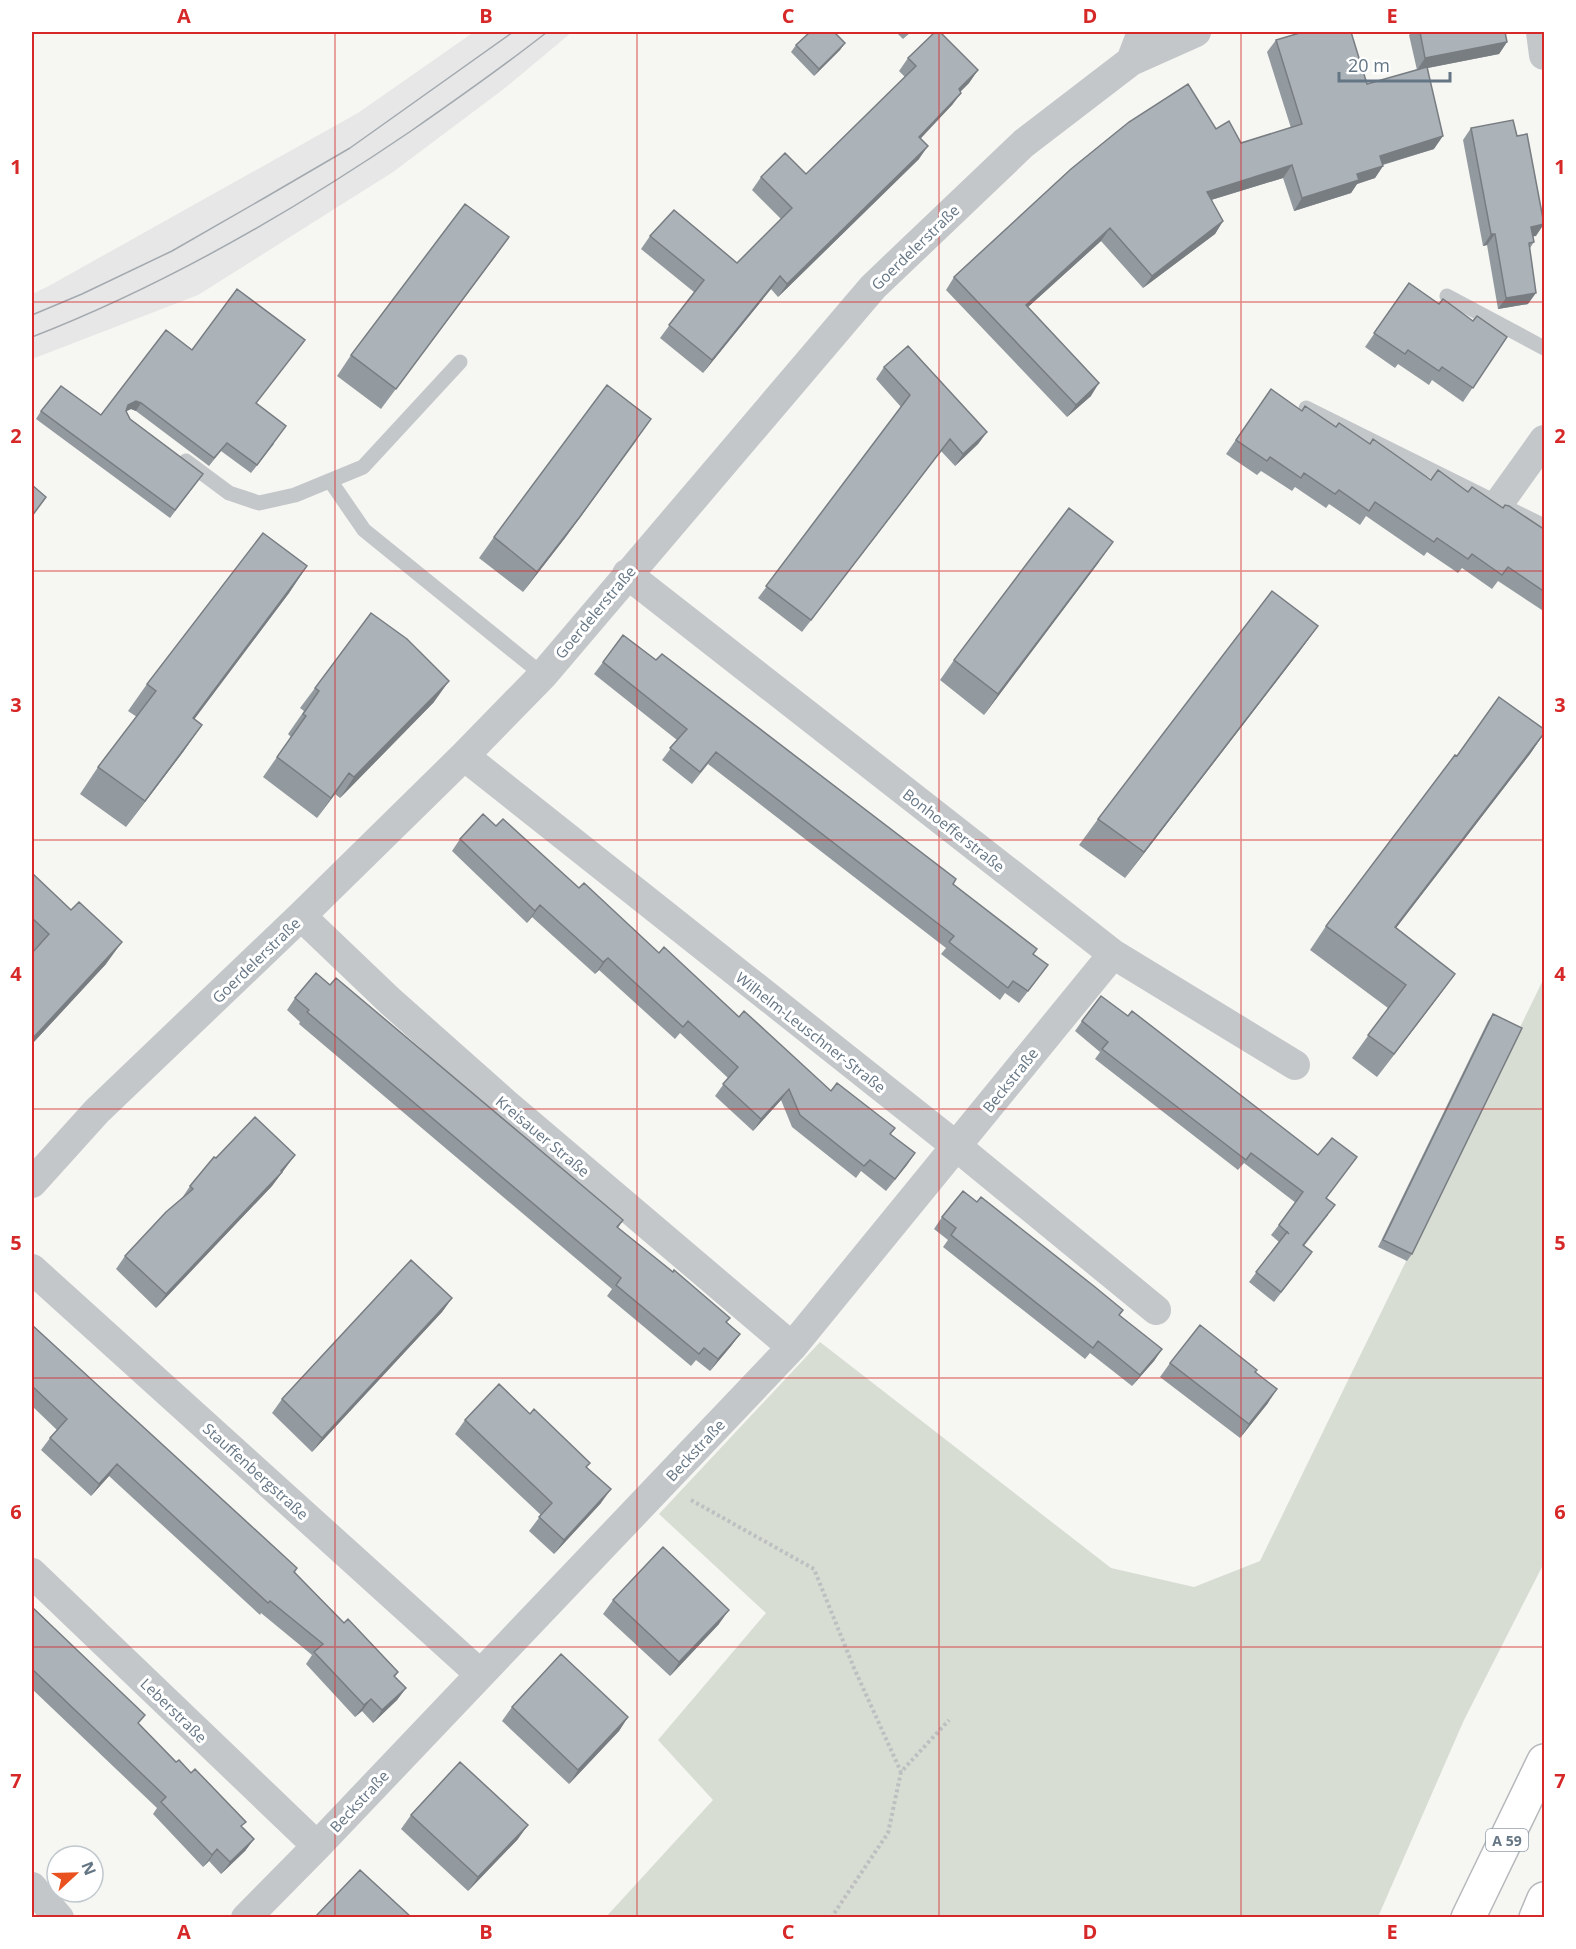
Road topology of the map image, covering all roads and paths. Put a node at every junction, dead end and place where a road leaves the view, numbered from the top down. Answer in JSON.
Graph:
{"nodes":[{"id":1,"x":1142,"y":32,"type":"edge"},
{"id":2,"x":1196,"y":32,"type":"edge"},
{"id":3,"x":1541,"y":32,"type":"edge"},
{"id":4,"x":1545,"y":55,"type":"edge"},
{"id":5,"x":1131,"y":61,"type":"junction"},
{"id":6,"x":1447,"y":296,"type":"dead end"},
{"id":7,"x":1545,"y":348,"type":"edge"},
{"id":8,"x":460,"y":362,"type":"dead end"},
{"id":9,"x":1306,"y":408,"type":"edge"},
{"id":10,"x":1545,"y":440,"type":"edge"},
{"id":11,"x":175,"y":453,"type":"edge"},
{"id":12,"x":331,"y":482,"type":"junction"},
{"id":13,"x":1499,"y":503,"type":"junction"},
{"id":14,"x":1545,"y":526,"type":"edge"},
{"id":15,"x":627,"y":574,"type":"junction"},
{"id":16,"x":543,"y":675,"type":"junction"},
{"id":17,"x":464,"y":756,"type":"junction"},
{"id":18,"x":301,"y":916,"type":"junction"},
{"id":19,"x":1113,"y":954,"type":"junction"},
{"id":20,"x":1295,"y":1065,"type":"dead end"},
{"id":21,"x":956,"y":1146,"type":"junction"},
{"id":22,"x":32,"y":1183,"type":"edge"},
{"id":23,"x":32,"y":1269,"type":"edge"},
{"id":24,"x":1156,"y":1310,"type":"dead end"},
{"id":25,"x":792,"y":1347,"type":"junction"},
{"id":26,"x":663,"y":1484,"type":"junction"},
{"id":27,"x":32,"y":1574,"type":"edge"},
{"id":28,"x":480,"y":1674,"type":"junction"},
{"id":29,"x":949,"y":1720,"type":"dead end"},
{"id":30,"x":1545,"y":1761,"type":"edge"},
{"id":31,"x":901,"y":1773,"type":"junction"},
{"id":32,"x":317,"y":1846,"type":"junction"},
{"id":33,"x":32,"y":1887,"type":"edge"},
{"id":34,"x":1545,"y":1899,"type":"edge"},
{"id":35,"x":59,"y":1917,"type":"edge"},
{"id":36,"x":246,"y":1917,"type":"edge"},
{"id":37,"x":831,"y":1917,"type":"edge"},
{"id":38,"x":1468,"y":1917,"type":"edge"},
{"id":39,"x":1536,"y":1917,"type":"edge"}],
"edges":[{"from":1,"to":5,"type":"street"},
{"from":2,"to":5,"type":"street","name":"Goerdelerstraße"},
{"from":3,"to":4,"type":"street"},
{"from":5,"to":15,"type":"street","name":"Goerdelerstraße"},
{"from":6,"to":7,"type":"lane"},
{"from":8,"to":12,"type":"lane"},
{"from":9,"to":13,"type":"lane"},
{"from":10,"to":13,"type":"street"},
{"from":11,"to":12,"type":"lane"},
{"from":12,"to":16,"type":"lane"},
{"from":13,"to":14,"type":"lane"},
{"from":15,"to":16,"type":"street","name":"Goerdelerstraße"},
{"from":15,"to":19,"type":"street","name":"Bonhoefferstraße"},
{"from":16,"to":17,"type":"street","name":"Goerdelerstraße"},
{"from":17,"to":18,"type":"street","name":"Goerdelerstraße"},
{"from":17,"to":21,"type":"street","name":"Wilhelm-Leuschner-Straße"},
{"from":18,"to":22,"type":"street","name":"Goerdelerstraße"},
{"from":18,"to":25,"type":"street","name":"Kreisauer Straße"},
{"from":19,"to":20,"type":"street","name":"Bonhoefferstraße"},
{"from":19,"to":21,"type":"street","name":"Beckstraße"},
{"from":21,"to":24,"type":"street","name":"Wilhelm-Leuschner-Straße"},
{"from":21,"to":25,"type":"street","name":"Beckstraße"},
{"from":23,"to":28,"type":"street","name":"Stauffenbergstraße"},
{"from":25,"to":26,"type":"street","name":"Beckstraße"},
{"from":26,"to":28,"type":"street","name":"Beckstraße"},
{"from":26,"to":31,"type":"path"},
{"from":27,"to":32,"type":"street","name":"Leberstraße"},
{"from":28,"to":32,"type":"street","name":"Beckstraße"},
{"from":29,"to":31,"type":"path"},
{"from":30,"to":38,"type":"highway","number":"A 59"},
{"from":31,"to":37,"type":"path"},
{"from":32,"to":36,"type":"street","name":"Beckstraße"},
{"from":33,"to":35,"type":"street"},
{"from":34,"to":39,"type":"highway"}]}
